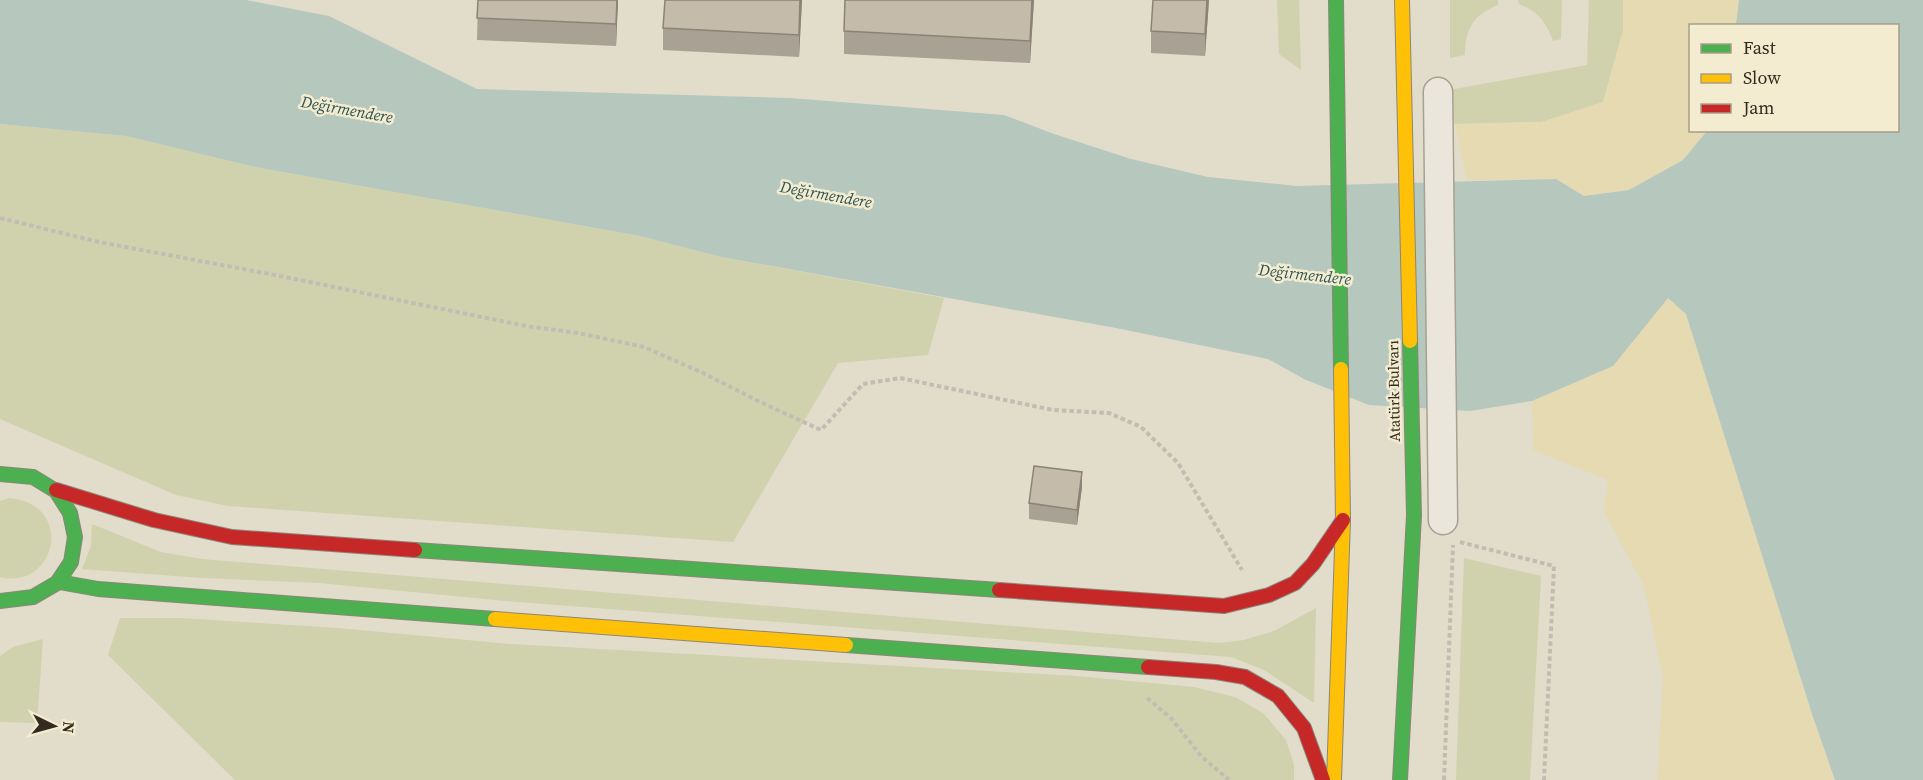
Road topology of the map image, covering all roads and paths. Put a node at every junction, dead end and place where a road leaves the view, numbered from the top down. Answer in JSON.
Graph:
{"nodes":[{"id":1,"x":1336,"y":0,"type":"edge"},
{"id":2,"x":1402,"y":0,"type":"edge"},
{"id":3,"x":1438,"y":92,"type":"dead end"},
{"id":4,"x":0,"y":219,"type":"edge"},
{"id":5,"x":0,"y":463,"type":"edge"},
{"id":6,"x":15,"y":473,"type":"junction"},
{"id":7,"x":0,"y":474,"type":"edge"},
{"id":8,"x":56,"y":490,"type":"junction"},
{"id":9,"x":1343,"y":520,"type":"junction"},
{"id":10,"x":1443,"y":520,"type":"dead end"},
{"id":11,"x":59,"y":582,"type":"junction"},
{"id":12,"x":1260,"y":599,"type":"junction"},
{"id":13,"x":0,"y":601,"type":"edge"},
{"id":14,"x":17,"y":602,"type":"junction"},
{"id":15,"x":6,"y":615,"type":"dead end"},
{"id":16,"x":1144,"y":696,"type":"dead end"},
{"id":17,"x":1229,"y":780,"type":"edge"},
{"id":18,"x":1323,"y":780,"type":"edge"},
{"id":19,"x":1334,"y":780,"type":"edge"},
{"id":20,"x":1401,"y":780,"type":"edge"},
{"id":21,"x":1444,"y":780,"type":"edge"},
{"id":22,"x":1544,"y":780,"type":"edge"}],
"edges":[{"from":1,"to":9,"type":"main road"},
{"from":2,"to":20,"type":"main road","name":"Atatürk Bulvarı"},
{"from":3,"to":10,"type":"street"},
{"from":4,"to":12,"type":"path"},
{"from":5,"to":6,"type":"main road"},
{"from":6,"to":7,"type":"main road"},
{"from":6,"to":8,"type":"main road"},
{"from":8,"to":11,"type":"main road"},
{"from":8,"to":12,"type":"main road"},
{"from":9,"to":12,"type":"main road"},
{"from":9,"to":19,"type":"main road"},
{"from":11,"to":14,"type":"main road"},
{"from":11,"to":18,"type":"main road"},
{"from":13,"to":14,"type":"main road"},
{"from":14,"to":15,"type":"main road"},
{"from":16,"to":17,"type":"path"},
{"from":21,"to":22,"type":"path"}]}
